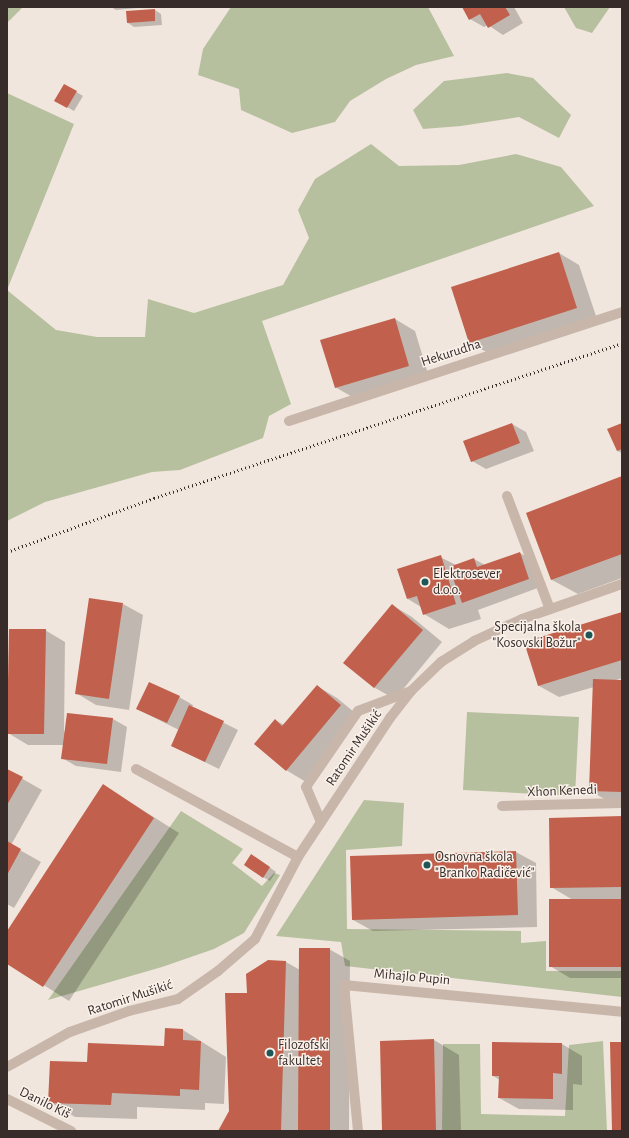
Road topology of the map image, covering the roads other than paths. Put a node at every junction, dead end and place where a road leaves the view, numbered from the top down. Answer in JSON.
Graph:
{"nodes":[{"id":1,"x":622,"y":312,"type":"edge"},
{"id":2,"x":289,"y":421,"type":"dead end"},
{"id":3,"x":507,"y":496,"type":"dead end"},
{"id":4,"x":622,"y":584,"type":"edge"},
{"id":5,"x":550,"y":609,"type":"junction"},
{"id":6,"x":411,"y":691,"type":"junction"},
{"id":7,"x":136,"y":769,"type":"dead end"},
{"id":8,"x":622,"y":803,"type":"edge"},
{"id":9,"x":502,"y":806,"type":"dead end"},
{"id":10,"x":321,"y":822,"type":"junction"},
{"id":11,"x":298,"y":857,"type":"junction"},
{"id":12,"x":622,"y":1012,"type":"edge"},
{"id":13,"x":7,"y":1067,"type":"edge"},
{"id":14,"x":7,"y":1099,"type":"edge"},
{"id":15,"x":71,"y":1131,"type":"edge"},
{"id":16,"x":358,"y":1131,"type":"edge"}],
"edges":[{"from":1,"to":2,"type":"street","name":"Hekurudha"},
{"from":3,"to":5,"type":"street"},
{"from":4,"to":5,"type":"street","name":"Ratomir Mušikić"},
{"from":5,"to":6,"type":"street","name":"Ratomir Mušikić"},
{"from":6,"to":10,"type":"street","name":"Ratomir Mušikić"},
{"from":6,"to":10,"type":"street","name":"Ratomir Mušikić"},
{"from":7,"to":11,"type":"street"},
{"from":8,"to":9,"type":"street","name":"Xhon Kenedi"},
{"from":10,"to":11,"type":"street","name":"Ratomir Mušikić"},
{"from":11,"to":13,"type":"street","name":"Ratomir Mušikić"},
{"from":12,"to":16,"type":"street","name":"Mihajlo Pupin"},
{"from":14,"to":15,"type":"street","name":"Danilo Kiš"}]}
